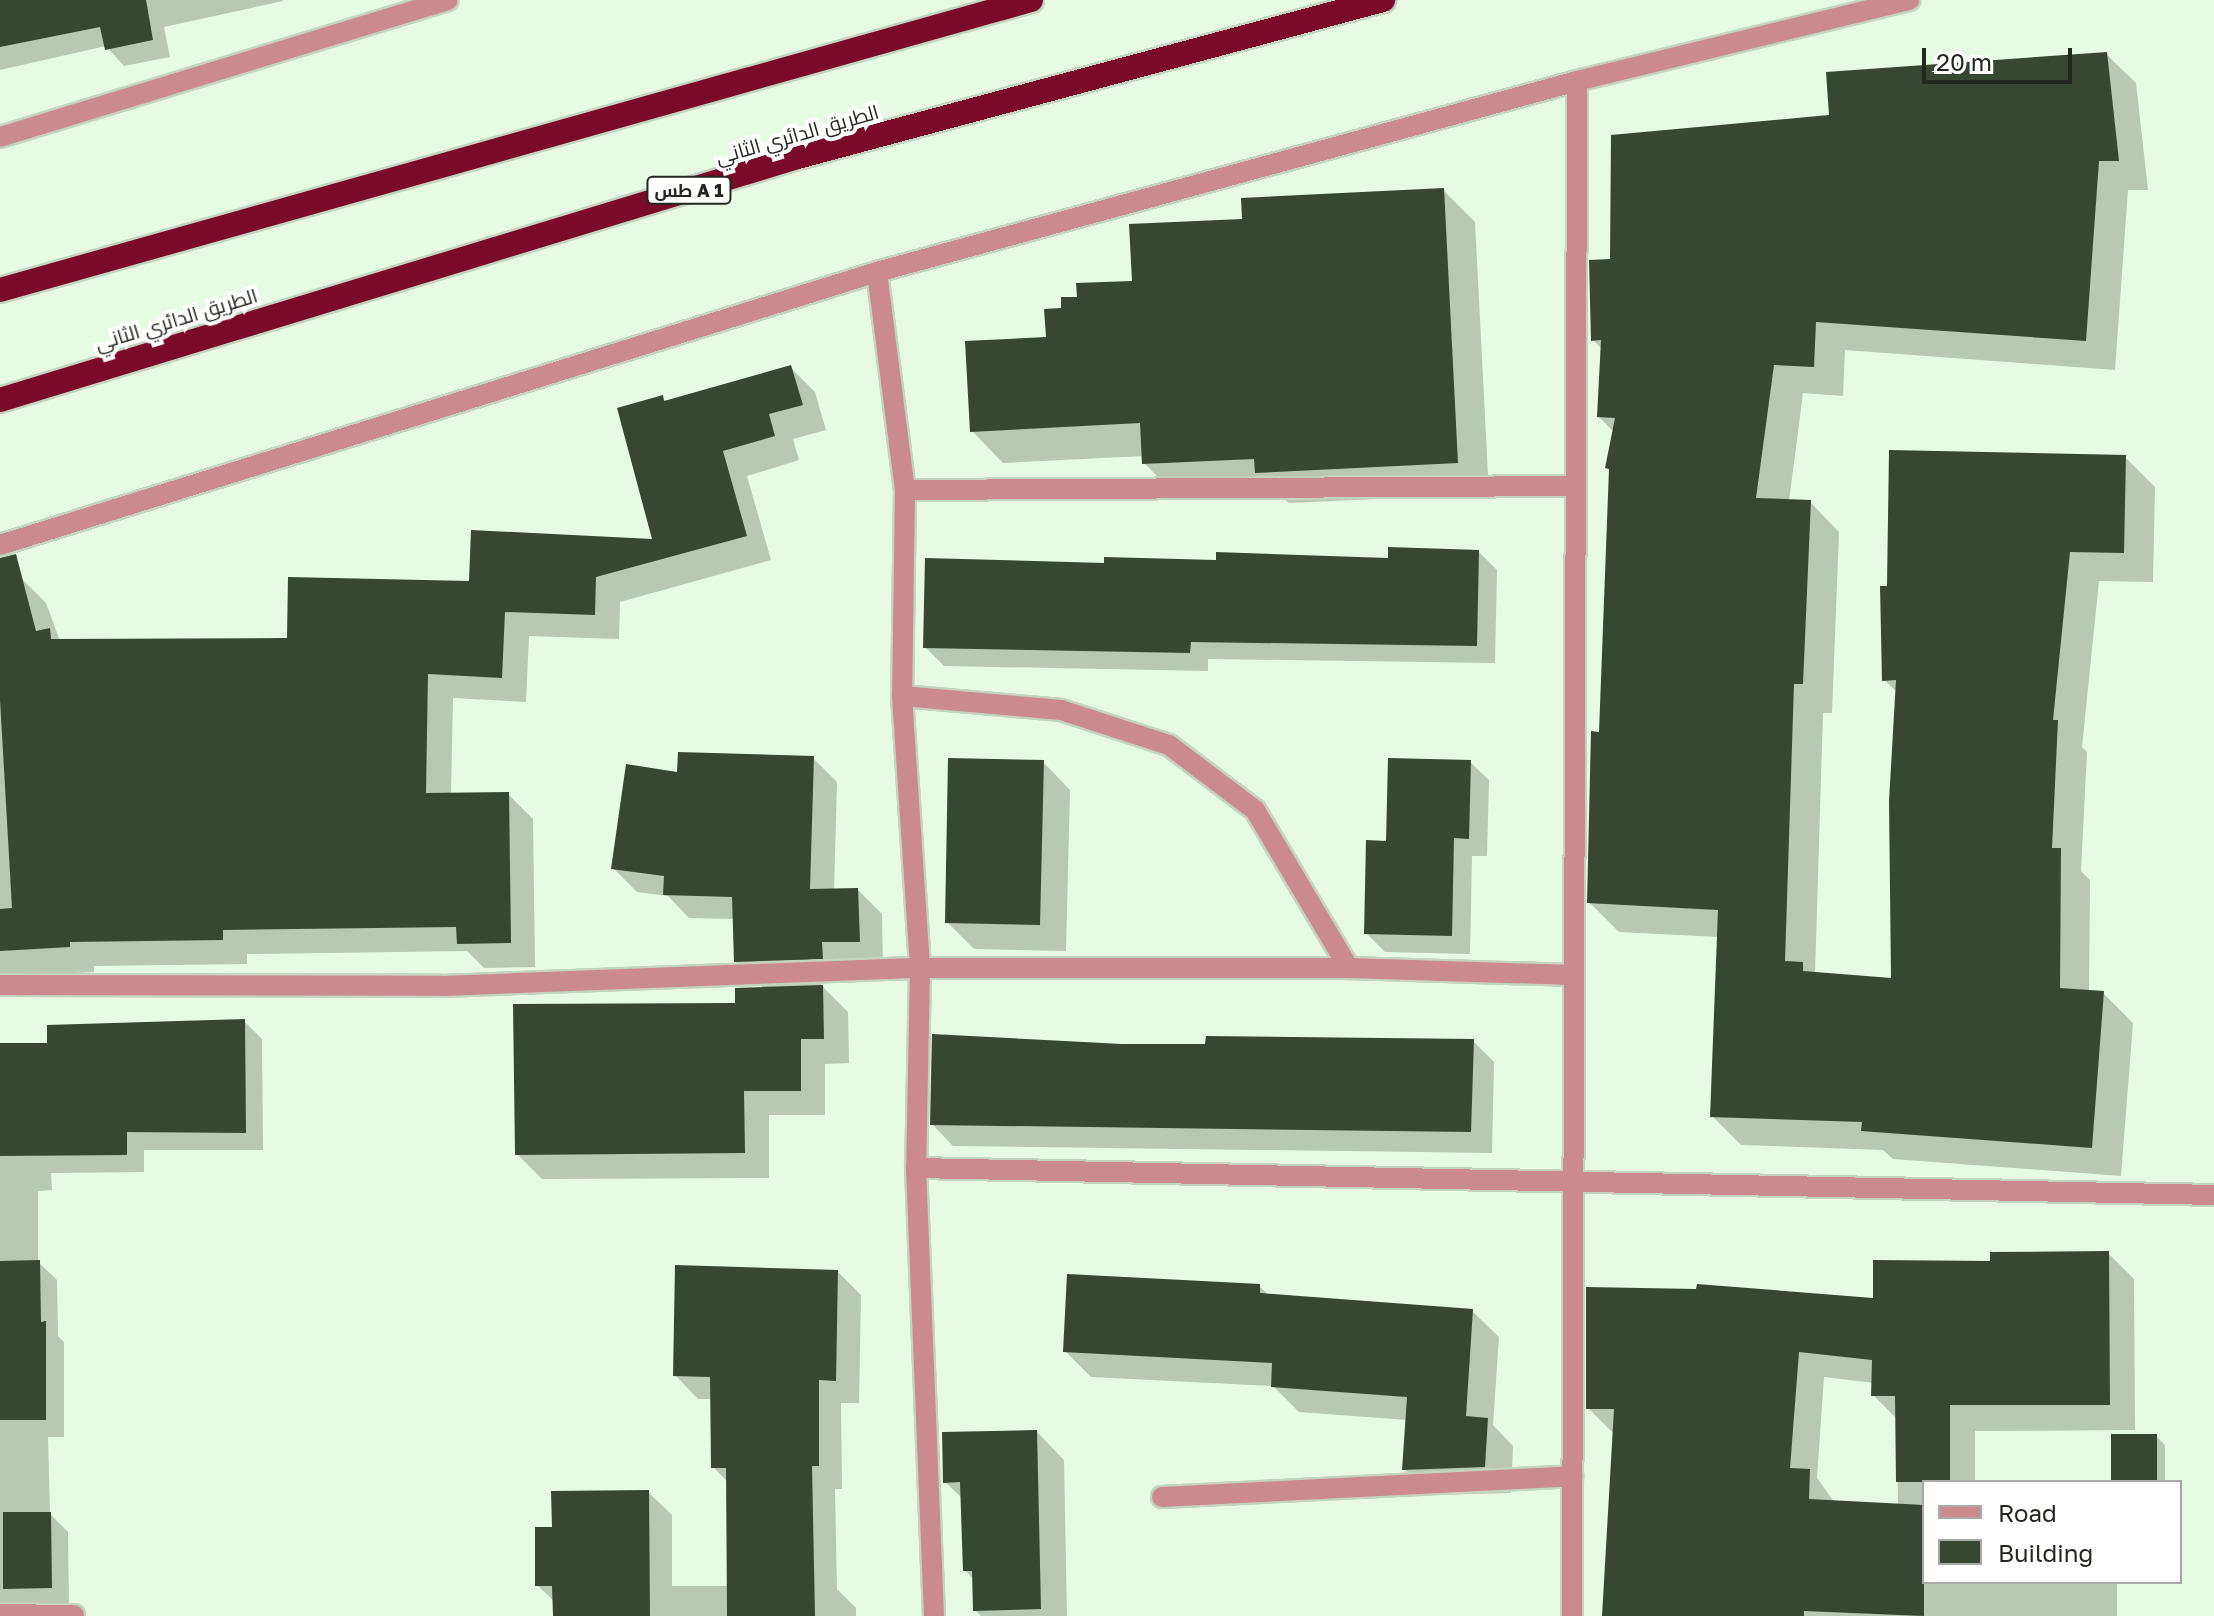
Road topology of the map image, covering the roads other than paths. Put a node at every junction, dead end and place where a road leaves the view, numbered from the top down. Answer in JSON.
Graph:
{"nodes":[{"id":1,"x":448,"y":0,"type":"edge"},
{"id":2,"x":1031,"y":0,"type":"edge"},
{"id":3,"x":1383,"y":0,"type":"edge"},
{"id":4,"x":1909,"y":0,"type":"edge"},
{"id":5,"x":1577,"y":81,"type":"junction"},
{"id":6,"x":0,"y":137,"type":"edge"},
{"id":7,"x":877,"y":272,"type":"junction"},
{"id":8,"x":0,"y":290,"type":"edge"},
{"id":9,"x":0,"y":400,"type":"edge"},
{"id":10,"x":1574,"y":486,"type":"junction"},
{"id":11,"x":905,"y":490,"type":"junction"},
{"id":12,"x":0,"y":545,"type":"edge"},
{"id":13,"x":902,"y":696,"type":"junction"},
{"id":14,"x":920,"y":968,"type":"junction"},
{"id":15,"x":1349,"y":968,"type":"junction"},
{"id":16,"x":1573,"y":975,"type":"junction"},
{"id":17,"x":0,"y":985,"type":"edge"},
{"id":18,"x":916,"y":1168,"type":"junction"},
{"id":19,"x":1572,"y":1184,"type":"junction"},
{"id":20,"x":2214,"y":1195,"type":"edge"},
{"id":21,"x":1572,"y":1476,"type":"junction"},
{"id":22,"x":1162,"y":1497,"type":"dead end"},
{"id":23,"x":0,"y":1614,"type":"edge"},
{"id":24,"x":74,"y":1615,"type":"edge"},
{"id":25,"x":934,"y":1616,"type":"edge"},
{"id":26,"x":1572,"y":1616,"type":"edge"}],
"edges":[{"from":1,"to":6,"type":"street"},
{"from":2,"to":8,"type":"highway"},
{"from":3,"to":9,"type":"highway","name":"الطريق الدائري الثاني","number":"طس A 1"},
{"from":4,"to":5,"type":"street"},
{"from":5,"to":7,"type":"street"},
{"from":5,"to":10,"type":"street"},
{"from":7,"to":11,"type":"street"},
{"from":7,"to":12,"type":"street"},
{"from":10,"to":11,"type":"street"},
{"from":10,"to":16,"type":"street"},
{"from":11,"to":13,"type":"street"},
{"from":13,"to":14,"type":"street"},
{"from":13,"to":15,"type":"street"},
{"from":14,"to":15,"type":"street"},
{"from":14,"to":17,"type":"street"},
{"from":14,"to":18,"type":"street"},
{"from":15,"to":16,"type":"street"},
{"from":16,"to":19,"type":"street"},
{"from":18,"to":19,"type":"street"},
{"from":18,"to":25,"type":"street"},
{"from":19,"to":20,"type":"street"},
{"from":19,"to":21,"type":"street"},
{"from":21,"to":22,"type":"street"},
{"from":21,"to":26,"type":"street"},
{"from":23,"to":24,"type":"street"}]}
